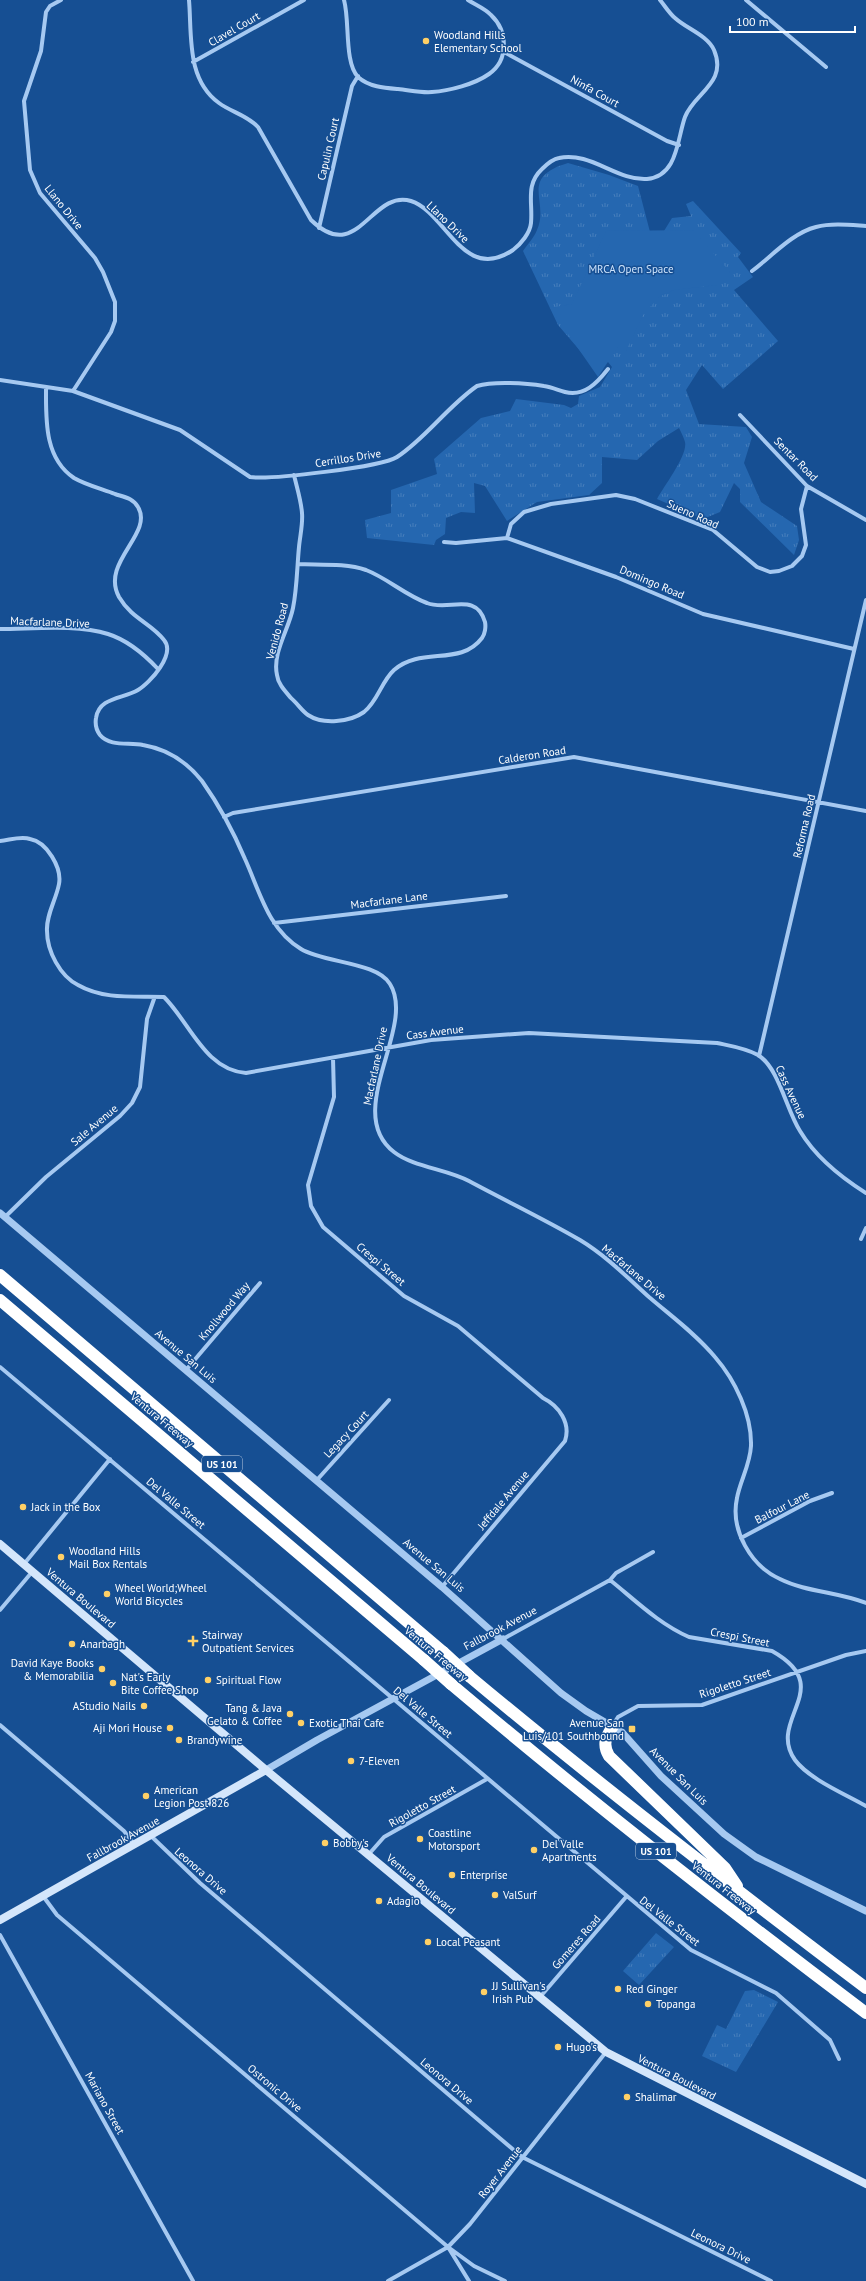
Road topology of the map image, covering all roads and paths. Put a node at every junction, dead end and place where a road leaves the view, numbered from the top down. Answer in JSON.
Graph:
{"nodes":[{"id":1,"x":61,"y":0,"type":"edge"},
{"id":2,"x":189,"y":0,"type":"edge"},
{"id":3,"x":304,"y":0,"type":"edge"},
{"id":4,"x":344,"y":0,"type":"edge"},
{"id":5,"x":468,"y":0,"type":"edge"},
{"id":6,"x":660,"y":0,"type":"edge"},
{"id":7,"x":746,"y":0,"type":"edge"},
{"id":8,"x":504,"y":52,"type":"junction"},
{"id":9,"x":193,"y":62,"type":"junction"},
{"id":10,"x":826,"y":67,"type":"dead end"},
{"id":11,"x":358,"y":76,"type":"junction"},
{"id":12,"x":679,"y":145,"type":"junction"},
{"id":13,"x":866,"y":226,"type":"edge"},
{"id":14,"x":319,"y":228,"type":"junction"},
{"id":15,"x":752,"y":271,"type":"dead end"},
{"id":16,"x":608,"y":369,"type":"dead end"},
{"id":17,"x":0,"y":380,"type":"edge"},
{"id":18,"x":46,"y":388,"type":"junction"},
{"id":19,"x":73,"y":391,"type":"junction"},
{"id":20,"x":740,"y":415,"type":"dead end"},
{"id":21,"x":294,"y":476,"type":"junction"},
{"id":22,"x":807,"y":486,"type":"junction"},
{"id":23,"x":866,"y":520,"type":"edge"},
{"id":24,"x":507,"y":538,"type":"junction"},
{"id":25,"x":444,"y":542,"type":"dead end"},
{"id":26,"x":298,"y":564,"type":"junction"},
{"id":27,"x":866,"y":600,"type":"edge"},
{"id":28,"x":0,"y":629,"type":"edge"},
{"id":29,"x":854,"y":649,"type":"junction"},
{"id":30,"x":158,"y":669,"type":"junction"},
{"id":31,"x":819,"y":802,"type":"junction"},
{"id":32,"x":866,"y":811,"type":"edge"},
{"id":33,"x":224,"y":817,"type":"junction"},
{"id":34,"x":0,"y":841,"type":"edge"},
{"id":35,"x":506,"y":896,"type":"dead end"},
{"id":36,"x":274,"y":923,"type":"junction"},
{"id":37,"x":154,"y":999,"type":"junction"},
{"id":38,"x":388,"y":1048,"type":"junction"},
{"id":39,"x":759,"y":1056,"type":"junction"},
{"id":40,"x":333,"y":1058,"type":"junction"},
{"id":41,"x":866,"y":1193,"type":"edge"},
{"id":42,"x":2,"y":1215,"type":"edge"},
{"id":43,"x":866,"y":1228,"type":"edge"},
{"id":44,"x":861,"y":1239,"type":"dead end"},
{"id":45,"x":0,"y":1276,"type":"edge"},
{"id":46,"x":260,"y":1283,"type":"dead end"},
{"id":47,"x":0,"y":1300,"type":"edge"},
{"id":48,"x":0,"y":1367,"type":"edge"},
{"id":49,"x":186,"y":1370,"type":"junction"},
{"id":50,"x":389,"y":1400,"type":"dead end"},
{"id":51,"x":565,"y":1421,"type":"joint"},
{"id":52,"x":110,"y":1460,"type":"junction"},
{"id":53,"x":316,"y":1481,"type":"junction"},
{"id":54,"x":832,"y":1493,"type":"dead end"},
{"id":55,"x":741,"y":1538,"type":"junction"},
{"id":56,"x":0,"y":1544,"type":"edge"},
{"id":57,"x":653,"y":1552,"type":"dead end"},
{"id":58,"x":24,"y":1564,"type":"junction"},
{"id":59,"x":33,"y":1571,"type":"junction"},
{"id":60,"x":610,"y":1580,"type":"junction"},
{"id":61,"x":442,"y":1586,"type":"junction"},
{"id":62,"x":866,"y":1603,"type":"edge"},
{"id":63,"x":0,"y":1610,"type":"edge"},
{"id":64,"x":503,"y":1639,"type":"junction"},
{"id":65,"x":866,"y":1651,"type":"edge"},
{"id":66,"x":796,"y":1672,"type":"junction"},
{"id":67,"x":393,"y":1699,"type":"junction"},
{"id":68,"x":0,"y":1725,"type":"edge"},
{"id":69,"x":613,"y":1726,"type":"junction"},
{"id":70,"x":266,"y":1770,"type":"junction"},
{"id":71,"x":487,"y":1779,"type":"junction"},
{"id":72,"x":866,"y":1806,"type":"edge"},
{"id":73,"x":151,"y":1836,"type":"junction"},
{"id":74,"x":135,"y":1845,"type":"junction"},
{"id":75,"x":369,"y":1854,"type":"junction"},
{"id":76,"x":743,"y":1895,"type":"junction"},
{"id":77,"x":43,"y":1896,"type":"junction"},
{"id":78,"x":626,"y":1897,"type":"junction"},
{"id":79,"x":866,"y":1911,"type":"edge"},
{"id":80,"x":0,"y":1920,"type":"edge"},
{"id":81,"x":0,"y":1935,"type":"edge"},
{"id":82,"x":866,"y":1988,"type":"edge"},
{"id":83,"x":539,"y":1998,"type":"junction"},
{"id":84,"x":866,"y":2013,"type":"edge"},
{"id":85,"x":606,"y":2052,"type":"junction"},
{"id":86,"x":839,"y":2059,"type":"dead end"},
{"id":87,"x":522,"y":2158,"type":"junction"},
{"id":88,"x":866,"y":2184,"type":"edge"},
{"id":89,"x":448,"y":2247,"type":"junction"},
{"id":90,"x":193,"y":2281,"type":"edge"},
{"id":91,"x":388,"y":2281,"type":"edge"},
{"id":92,"x":469,"y":2281,"type":"edge"},
{"id":93,"x":505,"y":2281,"type":"edge"},
{"id":94,"x":771,"y":2281,"type":"edge"}],
"edges":[{"from":1,"to":19,"type":"street","name":"Llano Drive"},
{"from":2,"to":9,"type":"street"},
{"from":3,"to":9,"type":"street","name":"Clavel Court"},
{"from":4,"to":11,"type":"street"},
{"from":5,"to":8,"type":"street"},
{"from":6,"to":12,"type":"street","name":"Llano Drive"},
{"from":7,"to":10,"type":"street"},
{"from":8,"to":11,"type":"street"},
{"from":8,"to":12,"type":"street","name":"Ninfa Court"},
{"from":9,"to":14,"type":"street"},
{"from":11,"to":14,"type":"street","name":"Capulin Court"},
{"from":12,"to":14,"type":"street","name":"Llano Drive"},
{"from":13,"to":15,"type":"street"},
{"from":16,"to":21,"type":"street","name":"Cerrillos Drive"},
{"from":17,"to":18,"type":"street"},
{"from":18,"to":19,"type":"street"},
{"from":18,"to":30,"type":"street"},
{"from":19,"to":21,"type":"street","name":"Cerrillos Drive"},
{"from":20,"to":22,"type":"street","name":"Sentar Road"},
{"from":21,"to":26,"type":"street","name":"Venido Road"},
{"from":22,"to":23,"type":"street","name":"Sentar Road"},
{"from":22,"to":24,"type":"street","name":"Sueno Road"},
{"from":24,"to":25,"type":"street","name":"Domingo Road"},
{"from":24,"to":29,"type":"street","name":"Domingo Road"},
{"from":26,"to":26,"type":"street","name":"Venido Road"},
{"from":27,"to":29,"type":"street","name":"Reforma Road"},
{"from":28,"to":30,"type":"street","name":"Macfarlane Drive"},
{"from":29,"to":31,"type":"street","name":"Reforma Road"},
{"from":30,"to":33,"type":"street","name":"Macfarlane Drive"},
{"from":31,"to":32,"type":"street","name":"Calderon Road"},
{"from":31,"to":33,"type":"street","name":"Calderon Road"},
{"from":31,"to":39,"type":"street","name":"Reforma Road"},
{"from":33,"to":36,"type":"street","name":"Macfarlane Drive"},
{"from":34,"to":37,"type":"street","name":"Cass Avenue"},
{"from":35,"to":36,"type":"street","name":"Macfarlane Lane"},
{"from":36,"to":38,"type":"street","name":"Macfarlane Drive"},
{"from":37,"to":40,"type":"street","name":"Cass Avenue"},
{"from":37,"to":42,"type":"street","name":"Sale Avenue"},
{"from":38,"to":39,"type":"street","name":"Cass Avenue"},
{"from":38,"to":40,"type":"street","name":"Cass Avenue"},
{"from":38,"to":55,"type":"street","name":"Macfarlane Drive"},
{"from":39,"to":41,"type":"street","name":"Cass Avenue"},
{"from":40,"to":51,"type":"street","name":"Crespi Street"},
{"from":42,"to":49,"type":"street","name":"Avenue San Luis"},
{"from":43,"to":44,"type":"street"},
{"from":45,"to":76,"type":"highway","name":"Ventura Freeway","number":"US 101","bridge":true},
{"from":46,"to":49,"type":"street","name":"Knollwood Way"},
{"from":47,"to":84,"type":"highway","name":"Ventura Freeway","number":"US 101","bridge":true},
{"from":48,"to":52,"type":"street","name":"Del Valle Street"},
{"from":49,"to":53,"type":"street","name":"Avenue San Luis"},
{"from":50,"to":53,"type":"street","name":"Legacy Court"},
{"from":51,"to":61,"type":"street","name":"Jeffdale Avenue"},
{"from":52,"to":58,"type":"street"},
{"from":52,"to":67,"type":"street","name":"Del Valle Street"},
{"from":53,"to":61,"type":"street","name":"Avenue San Luis"},
{"from":54,"to":55,"type":"street","name":"Balfour Lane"},
{"from":55,"to":62,"type":"street","name":"Macfarlane Drive"},
{"from":56,"to":58,"type":"main road","name":"Ventura Boulevard"},
{"from":57,"to":60,"type":"street","name":"Fallbrook Avenue"},
{"from":58,"to":59,"type":"main road","name":"Ventura Boulevard"},
{"from":59,"to":63,"type":"street"},
{"from":59,"to":70,"type":"main road","name":"Ventura Boulevard"},
{"from":60,"to":64,"type":"street","name":"Fallbrook Avenue"},
{"from":60,"to":66,"type":"street","name":"Crespi Street"},
{"from":61,"to":64,"type":"street","name":"Avenue San Luis"},
{"from":64,"to":67,"type":"street","name":"Fallbrook Avenue"},
{"from":64,"to":69,"type":"street","name":"Avenue San Luis"},
{"from":65,"to":66,"type":"street","name":"Rigoletto Street"},
{"from":66,"to":69,"type":"street","name":"Rigoletto Street"},
{"from":66,"to":72,"type":"street","name":"Crespi Street"},
{"from":67,"to":70,"type":"street","name":"Fallbrook Avenue"},
{"from":67,"to":71,"type":"street","name":"Del Valle Street"},
{"from":68,"to":74,"type":"street"},
{"from":69,"to":76,"type":"highway"},
{"from":69,"to":79,"type":"street","name":"Avenue San Luis"},
{"from":70,"to":73,"type":"main road","name":"Fallbrook Avenue"},
{"from":70,"to":75,"type":"main road","name":"Ventura Boulevard"},
{"from":71,"to":75,"type":"street","name":"Rigoletto Street"},
{"from":71,"to":78,"type":"street","name":"Del Valle Street"},
{"from":73,"to":74,"type":"main road","name":"Fallbrook Avenue"},
{"from":73,"to":87,"type":"street","name":"Leonora Drive"},
{"from":74,"to":77,"type":"main road","name":"Fallbrook Avenue"},
{"from":75,"to":83,"type":"main road","name":"Ventura Boulevard"},
{"from":76,"to":82,"type":"highway","name":"Ventura Freeway","number":"US 101"},
{"from":77,"to":80,"type":"main road","name":"Fallbrook Avenue"},
{"from":77,"to":89,"type":"street","name":"Ostronic Drive"},
{"from":78,"to":83,"type":"street","name":"Gomeres Road"},
{"from":78,"to":86,"type":"street","name":"Del Valle Street"},
{"from":81,"to":90,"type":"street","name":"Mariano Street"},
{"from":83,"to":85,"type":"main road","name":"Ventura Boulevard"},
{"from":85,"to":87,"type":"street","name":"Royer Avenue"},
{"from":85,"to":88,"type":"main road","name":"Ventura Boulevard"},
{"from":87,"to":89,"type":"street","name":"Royer Avenue"},
{"from":87,"to":94,"type":"street","name":"Leonora Drive"},
{"from":89,"to":91,"type":"street","name":"Royer Avenue"},
{"from":89,"to":92,"type":"street"},
{"from":89,"to":93,"type":"street","name":"Ostronic Drive"}]}
